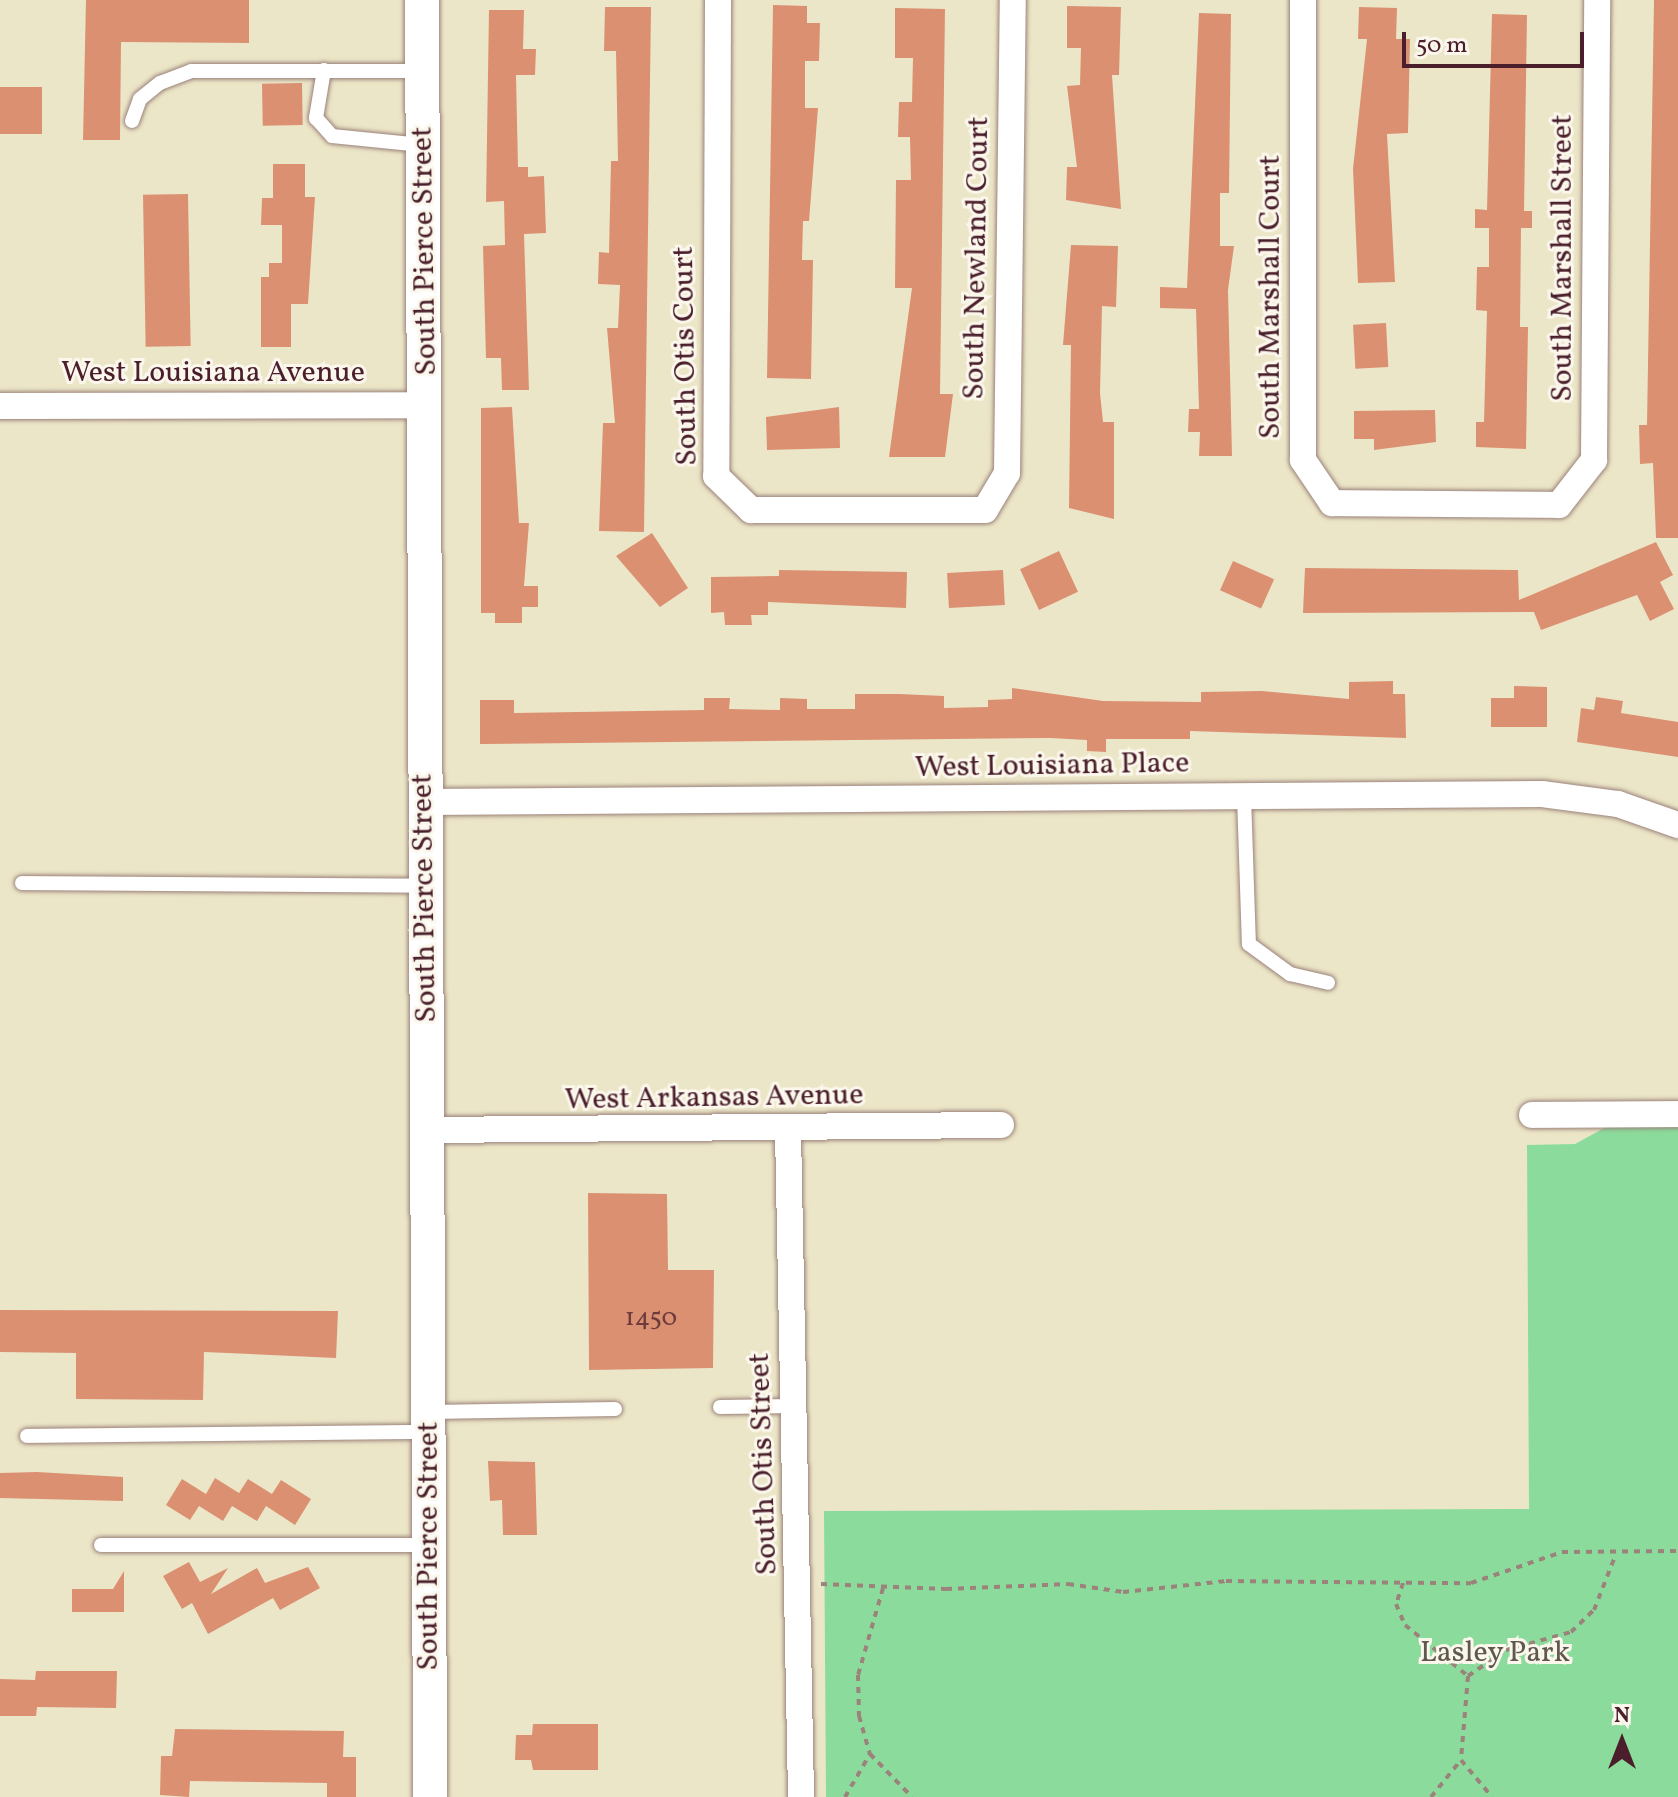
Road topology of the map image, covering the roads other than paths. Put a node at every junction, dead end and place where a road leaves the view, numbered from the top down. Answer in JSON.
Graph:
{"nodes":[{"id":1,"x":422,"y":0,"type":"edge"},
{"id":2,"x":718,"y":0,"type":"edge"},
{"id":3,"x":1013,"y":0,"type":"edge"},
{"id":4,"x":1303,"y":0,"type":"edge"},
{"id":5,"x":1597,"y":0,"type":"edge"},
{"id":6,"x":324,"y":70,"type":"junction"},
{"id":7,"x":423,"y":71,"type":"junction"},
{"id":8,"x":132,"y":121,"type":"dead end"},
{"id":9,"x":424,"y":145,"type":"junction"},
{"id":10,"x":426,"y":405,"type":"junction"},
{"id":11,"x":0,"y":406,"type":"edge"},
{"id":12,"x":1559,"y":505,"type":"joint"},
{"id":13,"x":985,"y":510,"type":"joint"},
{"id":14,"x":1244,"y":796,"type":"junction"},
{"id":15,"x":423,"y":802,"type":"junction"},
{"id":16,"x":1678,"y":825,"type":"edge"},
{"id":17,"x":22,"y":883,"type":"dead end"},
{"id":18,"x":424,"y":886,"type":"junction"},
{"id":19,"x":1328,"y":983,"type":"dead end"},
{"id":20,"x":1678,"y":1114,"type":"edge"},
{"id":21,"x":1532,"y":1115,"type":"dead end"},
{"id":22,"x":1001,"y":1125,"type":"dead end"},
{"id":23,"x":427,"y":1130,"type":"junction"},
{"id":24,"x":788,"y":1130,"type":"junction"},
{"id":25,"x":795,"y":1406,"type":"junction"},
{"id":26,"x":720,"y":1407,"type":"dead end"},
{"id":27,"x":615,"y":1409,"type":"dead end"},
{"id":28,"x":429,"y":1422,"type":"junction"},
{"id":29,"x":27,"y":1436,"type":"dead end"},
{"id":30,"x":101,"y":1545,"type":"dead end"},
{"id":31,"x":429,"y":1545,"type":"junction"},
{"id":32,"x":430,"y":1797,"type":"edge"},
{"id":33,"x":801,"y":1797,"type":"edge"}],
"edges":[{"from":1,"to":7,"type":"street","name":"South Pierce Street"},
{"from":2,"to":13,"type":"street","name":"South Otis Court"},
{"from":3,"to":13,"type":"street","name":"South Newland Court"},
{"from":4,"to":12,"type":"street","name":"South Marshall Court"},
{"from":5,"to":12,"type":"street","name":"South Marshall Street"},
{"from":6,"to":7,"type":"lane"},
{"from":6,"to":8,"type":"lane"},
{"from":6,"to":9,"type":"lane"},
{"from":7,"to":9,"type":"street","name":"South Pierce Street"},
{"from":9,"to":10,"type":"street","name":"South Pierce Street"},
{"from":10,"to":11,"type":"street","name":"West Louisiana Avenue"},
{"from":10,"to":15,"type":"street","name":"South Pierce Street"},
{"from":14,"to":15,"type":"street","name":"West Louisiana Place"},
{"from":14,"to":16,"type":"street","name":"West Louisiana Place"},
{"from":14,"to":19,"type":"lane"},
{"from":15,"to":18,"type":"street","name":"South Pierce Street"},
{"from":17,"to":18,"type":"lane"},
{"from":18,"to":23,"type":"street","name":"South Pierce Street"},
{"from":20,"to":21,"type":"street"},
{"from":22,"to":24,"type":"street","name":"West Arkansas Avenue"},
{"from":23,"to":24,"type":"street","name":"West Arkansas Avenue"},
{"from":23,"to":28,"type":"street","name":"South Pierce Street"},
{"from":24,"to":25,"type":"street","name":"South Otis Street"},
{"from":25,"to":26,"type":"lane"},
{"from":25,"to":33,"type":"street","name":"South Otis Street"},
{"from":27,"to":28,"type":"lane"},
{"from":28,"to":29,"type":"lane"},
{"from":28,"to":31,"type":"street","name":"South Pierce Street"},
{"from":30,"to":31,"type":"lane"},
{"from":31,"to":32,"type":"street","name":"South Pierce Street"}]}
